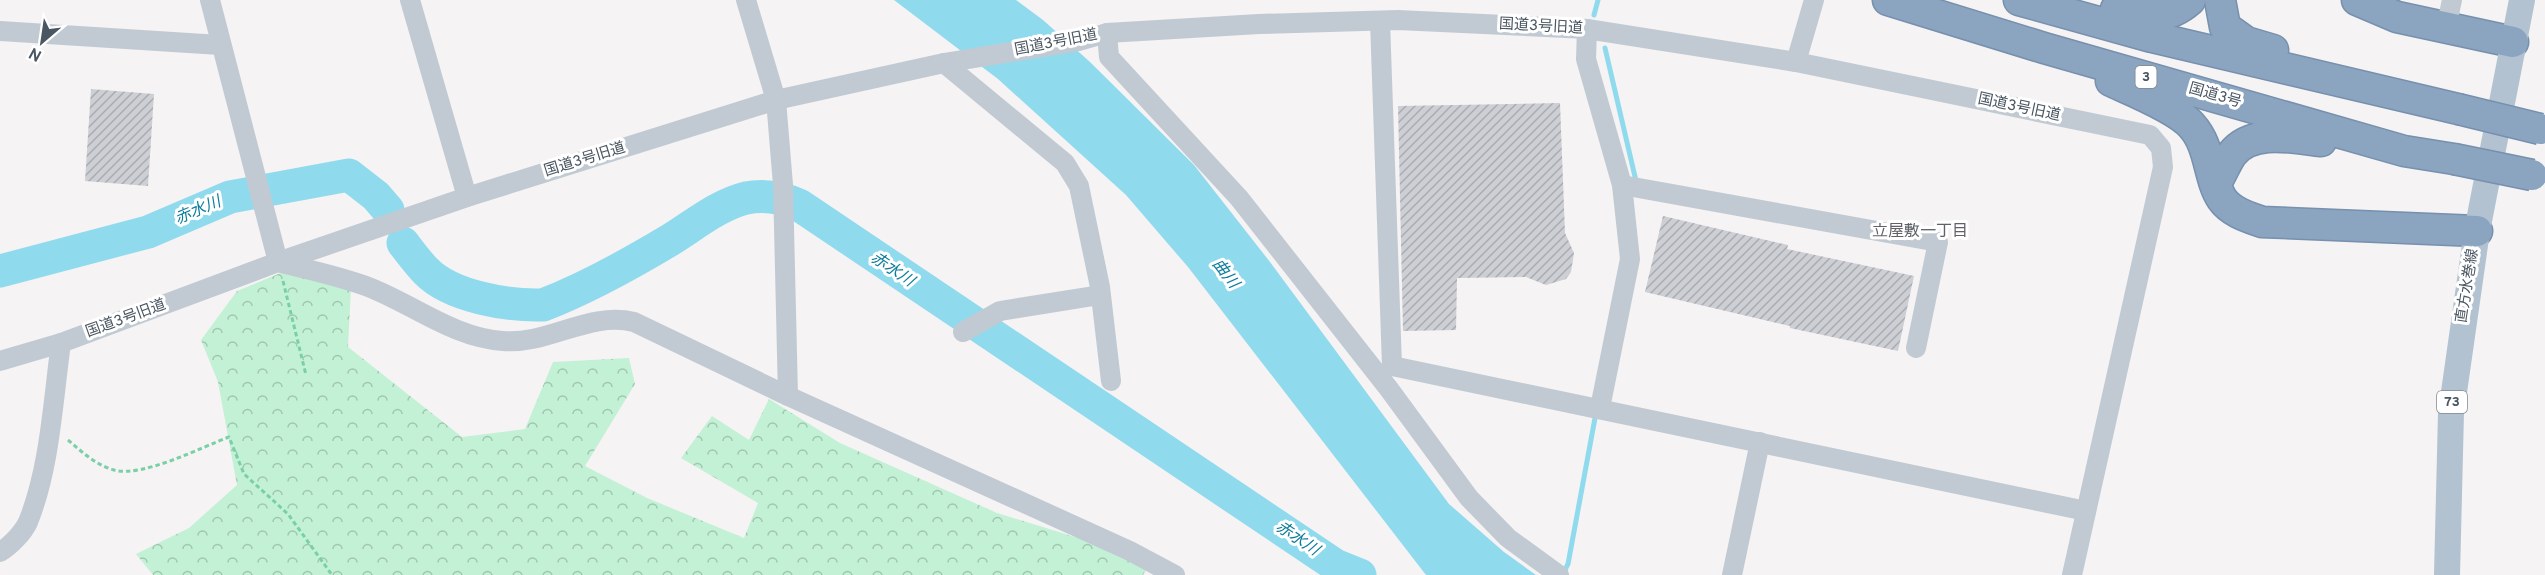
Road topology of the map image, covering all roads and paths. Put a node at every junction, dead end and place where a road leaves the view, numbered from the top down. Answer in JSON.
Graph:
{"nodes":[{"id":1,"x":210,"y":0,"type":"edge"},
{"id":2,"x":410,"y":0,"type":"edge"},
{"id":3,"x":746,"y":0,"type":"edge"},
{"id":4,"x":1814,"y":0,"type":"edge"},
{"id":5,"x":1888,"y":0,"type":"edge"},
{"id":6,"x":2019,"y":0,"type":"edge"},
{"id":7,"x":2072,"y":0,"type":"edge"},
{"id":8,"x":2190,"y":0,"type":"edge"},
{"id":9,"x":2220,"y":0,"type":"edge"},
{"id":10,"x":2357,"y":0,"type":"edge"},
{"id":11,"x":2522,"y":0,"type":"edge"},
{"id":12,"x":2449,"y":14,"type":"edge"},
{"id":13,"x":1380,"y":21,"type":"junction"},
{"id":14,"x":1587,"y":29,"type":"junction"},
{"id":15,"x":0,"y":31,"type":"edge"},
{"id":16,"x":1107,"y":33,"type":"junction"},
{"id":17,"x":2513,"y":42,"type":"junction"},
{"id":18,"x":220,"y":45,"type":"junction"},
{"id":19,"x":2044,"y":48,"type":"junction"},
{"id":20,"x":1796,"y":62,"type":"junction"},
{"id":21,"x":944,"y":63,"type":"junction"},
{"id":22,"x":2410,"y":98,"type":"junction"},
{"id":23,"x":776,"y":100,"type":"junction"},
{"id":24,"x":2542,"y":129,"type":"edge"},
{"id":25,"x":2404,"y":151,"type":"junction"},
{"id":26,"x":2539,"y":176,"type":"edge"},
{"id":27,"x":2216,"y":183,"type":"junction"},
{"id":28,"x":1622,"y":185,"type":"junction"},
{"id":29,"x":466,"y":197,"type":"junction"},
{"id":30,"x":2477,"y":231,"type":"junction"},
{"id":31,"x":278,"y":262,"type":"junction"},
{"id":32,"x":1100,"y":296,"type":"junction"},
{"id":33,"x":963,"y":332,"type":"dead end"},
{"id":34,"x":61,"y":343,"type":"junction"},
{"id":35,"x":1916,"y":348,"type":"dead end"},
{"id":36,"x":0,"y":361,"type":"edge"},
{"id":37,"x":306,"y":375,"type":"dead end"},
{"id":38,"x":1111,"y":381,"type":"dead end"},
{"id":39,"x":788,"y":396,"type":"junction"},
{"id":40,"x":1600,"y":408,"type":"junction"},
{"id":41,"x":50,"y":425,"type":"junction"},
{"id":42,"x":1760,"y":442,"type":"junction"},
{"id":43,"x":2086,"y":511,"type":"junction"},
{"id":44,"x":0,"y":552,"type":"edge"},
{"id":45,"x":1554,"y":571,"type":"edge"},
{"id":46,"x":332,"y":575,"type":"edge"},
{"id":47,"x":1175,"y":575,"type":"edge"},
{"id":48,"x":1732,"y":575,"type":"edge"},
{"id":49,"x":2073,"y":575,"type":"edge"},
{"id":50,"x":2447,"y":575,"type":"edge"}],
"edges":[{"from":1,"to":18,"type":"street"},
{"from":2,"to":29,"type":"street"},
{"from":3,"to":23,"type":"street"},
{"from":4,"to":20,"type":"street"},
{"from":5,"to":19,"type":"highway","name":"国道3号","number":"3"},
{"from":6,"to":22,"type":"highway"},
{"from":7,"to":8,"type":"highway"},
{"from":9,"to":22,"type":"highway"},
{"from":10,"to":12,"type":"highway"},
{"from":11,"to":17,"type":"main road","name":"直方水巻線","number":"73"},
{"from":12,"to":17,"type":"highway"},
{"from":13,"to":14,"type":"street","name":"国道3号旧道"},
{"from":13,"to":16,"type":"street","name":"国道3号旧道"},
{"from":13,"to":40,"type":"street"},
{"from":14,"to":20,"type":"street","name":"国道3号旧道"},
{"from":14,"to":28,"type":"street"},
{"from":15,"to":18,"type":"street"},
{"from":16,"to":21,"type":"street","name":"国道3号旧道"},
{"from":16,"to":45,"type":"street"},
{"from":17,"to":30,"type":"main road","name":"直方水巻線","number":"73"},
{"from":18,"to":31,"type":"street"},
{"from":19,"to":25,"type":"highway","name":"国道3号","number":"3"},
{"from":19,"to":27,"type":"highway"},
{"from":20,"to":43,"type":"street","name":"国道3号旧道"},
{"from":21,"to":23,"type":"street","name":"国道3号旧道"},
{"from":21,"to":32,"type":"street"},
{"from":22,"to":24,"type":"highway","bridge":true},
{"from":23,"to":29,"type":"street","name":"国道3号旧道"},
{"from":23,"to":39,"type":"street"},
{"from":25,"to":26,"type":"highway","name":"国道3号","number":"3","bridge":true},
{"from":25,"to":27,"type":"highway"},
{"from":27,"to":30,"type":"highway"},
{"from":28,"to":35,"type":"street"},
{"from":28,"to":40,"type":"street"},
{"from":29,"to":31,"type":"street","name":"国道3号旧道"},
{"from":30,"to":50,"type":"main road","name":"直方水巻線","number":"73"},
{"from":31,"to":34,"type":"street","name":"国道3号旧道"},
{"from":31,"to":37,"type":"path"},
{"from":31,"to":39,"type":"street"},
{"from":32,"to":33,"type":"street"},
{"from":32,"to":38,"type":"street"},
{"from":34,"to":36,"type":"street","name":"国道3号旧道"},
{"from":34,"to":41,"type":"street"},
{"from":39,"to":47,"type":"street"},
{"from":40,"to":42,"type":"street"},
{"from":41,"to":44,"type":"street"},
{"from":41,"to":46,"type":"path"},
{"from":42,"to":43,"type":"street"},
{"from":42,"to":48,"type":"street"},
{"from":43,"to":49,"type":"street"}]}
